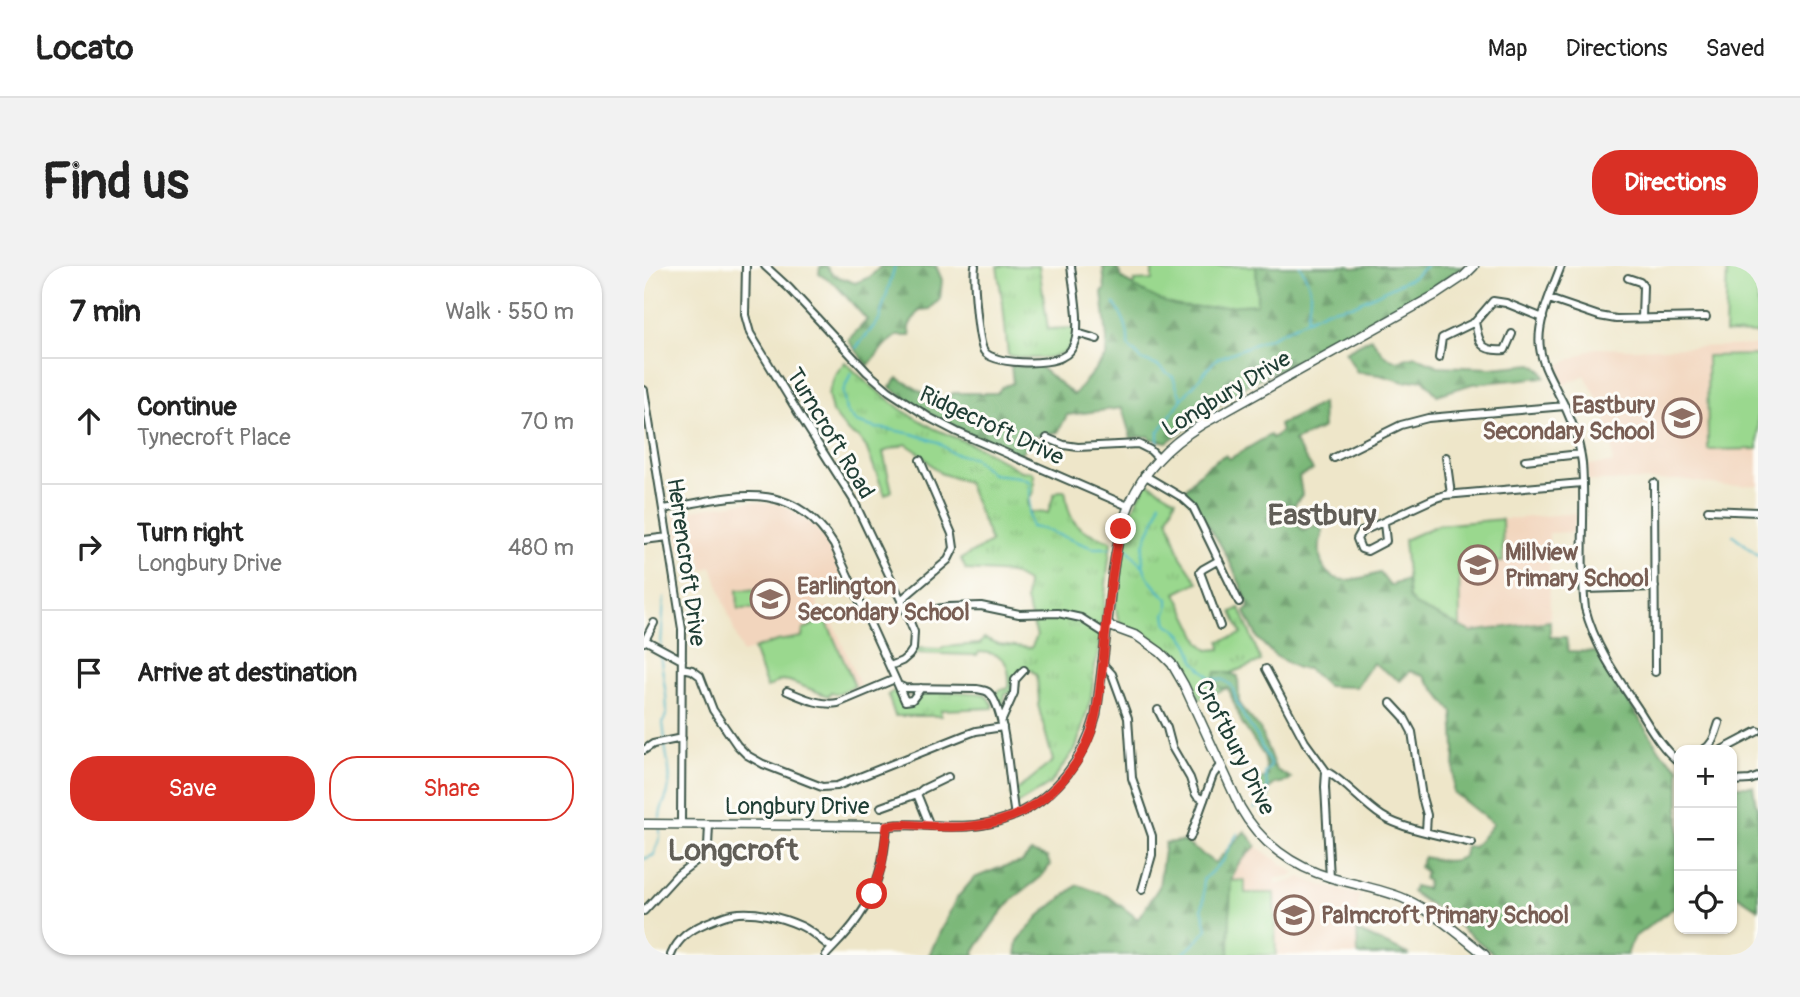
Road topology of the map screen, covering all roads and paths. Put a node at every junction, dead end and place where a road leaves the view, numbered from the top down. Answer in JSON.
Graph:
{"nodes":[{"id":1,"x":746,"y":266,"type":"edge"},
{"id":2,"x":765,"y":266,"type":"edge"},
{"id":3,"x":975,"y":266,"type":"edge"},
{"id":4,"x":1071,"y":266,"type":"edge"},
{"id":5,"x":1474,"y":266,"type":"edge"},
{"id":6,"x":1561,"y":266,"type":"edge"},
{"id":7,"x":1628,"y":278,"type":"dead end"},
{"id":8,"x":1549,"y":299,"type":"junction"},
{"id":9,"x":1706,"y":317,"type":"dead end"},
{"id":10,"x":1544,"y":318,"type":"junction"},
{"id":11,"x":1642,"y":318,"type":"junction"},
{"id":12,"x":1475,"y":322,"type":"junction"},
{"id":13,"x":1077,"y":332,"type":"junction"},
{"id":14,"x":1512,"y":334,"type":"dead end"},
{"id":15,"x":1097,"y":339,"type":"dead end"},
{"id":16,"x":1438,"y":358,"type":"dead end"},
{"id":17,"x":644,"y":390,"type":"edge"},
{"id":18,"x":645,"y":402,"type":"edge"},
{"id":19,"x":1565,"y":406,"type":"junction"},
{"id":20,"x":1047,"y":438,"type":"dead end"},
{"id":21,"x":1580,"y":454,"type":"junction"},
{"id":22,"x":1446,"y":457,"type":"dead end"},
{"id":23,"x":1158,"y":458,"type":"junction"},
{"id":24,"x":1334,"y":458,"type":"dead end"},
{"id":25,"x":920,"y":460,"type":"dead end"},
{"id":26,"x":1525,"y":460,"type":"dead end"},
{"id":27,"x":1144,"y":475,"type":"junction"},
{"id":28,"x":1583,"y":483,"type":"junction"},
{"id":29,"x":1654,"y":483,"type":"dead end"},
{"id":30,"x":1451,"y":494,"type":"junction"},
{"id":31,"x":1128,"y":506,"type":"junction"},
{"id":32,"x":664,"y":509,"type":"junction"},
{"id":33,"x":1708,"y":510,"type":"dead end"},
{"id":34,"x":1758,"y":512,"type":"edge"},
{"id":35,"x":1384,"y":523,"type":"junction"},
{"id":36,"x":668,"y":537,"type":"junction"},
{"id":37,"x":644,"y":540,"type":"edge"},
{"id":38,"x":1219,"y":560,"type":"junction"},
{"id":39,"x":1655,"y":587,"type":"junction"},
{"id":40,"x":1584,"y":589,"type":"junction"},
{"id":41,"x":901,"y":600,"type":"junction"},
{"id":42,"x":1239,"y":602,"type":"dead end"},
{"id":43,"x":907,"y":614,"type":"junction"},
{"id":44,"x":654,"y":622,"type":"dead end"},
{"id":45,"x":1220,"y":626,"type":"dead end"},
{"id":46,"x":1107,"y":629,"type":"junction"},
{"id":47,"x":644,"y":641,"type":"edge"},
{"id":48,"x":682,"y":660,"type":"junction"},
{"id":49,"x":1102,"y":663,"type":"junction"},
{"id":50,"x":890,"y":666,"type":"junction"},
{"id":51,"x":682,"y":668,"type":"junction"},
{"id":52,"x":1265,"y":668,"type":"dead end"},
{"id":53,"x":1024,"y":670,"type":"dead end"},
{"id":54,"x":1655,"y":672,"type":"dead end"},
{"id":55,"x":897,"y":682,"type":"junction"},
{"id":56,"x":921,"y":688,"type":"junction"},
{"id":57,"x":787,"y":691,"type":"dead end"},
{"id":58,"x":1391,"y":704,"type":"dead end"},
{"id":59,"x":1158,"y":710,"type":"dead end"},
{"id":60,"x":1719,"y":723,"type":"dead end"},
{"id":61,"x":1002,"y":724,"type":"junction"},
{"id":62,"x":1758,"y":731,"type":"edge"},
{"id":63,"x":682,"y":738,"type":"junction"},
{"id":64,"x":1709,"y":745,"type":"edge"},
{"id":65,"x":1731,"y":745,"type":"edge"},
{"id":66,"x":644,"y":750,"type":"edge"},
{"id":67,"x":1674,"y":757,"type":"edge"},
{"id":68,"x":1221,"y":764,"type":"junction"},
{"id":69,"x":1326,"y":771,"type":"junction"},
{"id":70,"x":948,"y":778,"type":"dead end"},
{"id":71,"x":1758,"y":778,"type":"edge"},
{"id":72,"x":1737,"y":781,"type":"edge"},
{"id":73,"x":918,"y":793,"type":"junction"},
{"id":74,"x":1204,"y":800,"type":"junction"},
{"id":75,"x":881,"y":807,"type":"dead end"},
{"id":76,"x":1015,"y":815,"type":"junction"},
{"id":77,"x":644,"y":824,"type":"edge"},
{"id":78,"x":681,"y":824,"type":"junction"},
{"id":79,"x":709,"y":825,"type":"junction"},
{"id":80,"x":887,"y":826,"type":"junction"},
{"id":81,"x":930,"y":826,"type":"junction"},
{"id":82,"x":1426,"y":831,"type":"junction"},
{"id":83,"x":1190,"y":838,"type":"dead end"},
{"id":84,"x":1472,"y":843,"type":"dead end"},
{"id":85,"x":1331,"y":878,"type":"junction"},
{"id":86,"x":1142,"y":890,"type":"dead end"},
{"id":87,"x":644,"y":911,"type":"edge"},
{"id":88,"x":832,"y":948,"type":"junction"},
{"id":89,"x":671,"y":955,"type":"edge"},
{"id":90,"x":826,"y":955,"type":"edge"},
{"id":91,"x":1485,"y":955,"type":"edge"}],
"edges":[{"from":1,"to":41,"type":"street","name":"Turncroft Road"},
{"from":2,"to":31,"type":"street","name":"Ridgecroft Drive"},
{"from":3,"to":13,"type":"street"},
{"from":4,"to":13,"type":"street"},
{"from":5,"to":23,"type":"street","name":"Longbury Drive"},
{"from":6,"to":8,"type":"street"},
{"from":7,"to":11,"type":"street"},
{"from":8,"to":10,"type":"street"},
{"from":8,"to":11,"type":"street"},
{"from":9,"to":11,"type":"street"},
{"from":10,"to":12,"type":"street"},
{"from":10,"to":19,"type":"street"},
{"from":12,"to":14,"type":"street"},
{"from":12,"to":16,"type":"street"},
{"from":13,"to":15,"type":"street"},
{"from":17,"to":18,"type":"street","name":"Herrencroft Drive"},
{"from":18,"to":32,"type":"street","name":"Herrencroft Drive"},
{"from":19,"to":21,"type":"street"},
{"from":19,"to":24,"type":"street"},
{"from":20,"to":23,"type":"street"},
{"from":21,"to":26,"type":"street"},
{"from":21,"to":28,"type":"street"},
{"from":22,"to":30,"type":"street"},
{"from":23,"to":27,"type":"street","name":"Longbury Drive"},
{"from":25,"to":41,"type":"street"},
{"from":27,"to":31,"type":"street","name":"Longbury Drive"},
{"from":27,"to":38,"type":"street"},
{"from":28,"to":30,"type":"street"},
{"from":28,"to":40,"type":"street"},
{"from":29,"to":39,"type":"street"},
{"from":30,"to":35,"type":"street"},
{"from":31,"to":46,"type":"street","name":"Longbury Drive"},
{"from":32,"to":36,"type":"street","name":"Herrencroft Drive"},
{"from":32,"to":50,"type":"street"},
{"from":33,"to":34,"type":"street"},
{"from":35,"to":35,"type":"street"},
{"from":36,"to":37,"type":"street"},
{"from":36,"to":48,"type":"street","name":"Herrencroft Drive"},
{"from":38,"to":42,"type":"street"},
{"from":38,"to":45,"type":"street"},
{"from":39,"to":40,"type":"street"},
{"from":39,"to":54,"type":"street"},
{"from":40,"to":67,"type":"street"},
{"from":41,"to":43,"type":"street","name":"Turncroft Road"},
{"from":43,"to":46,"type":"street"},
{"from":43,"to":50,"type":"street","name":"Turncroft Road"},
{"from":44,"to":47,"type":"street"},
{"from":46,"to":49,"type":"street","name":"Longbury Drive"},
{"from":46,"to":68,"type":"street","name":"Croftbury Drive"},
{"from":47,"to":48,"type":"street"},
{"from":48,"to":51,"type":"street","name":"Herrencroft Drive"},
{"from":49,"to":76,"type":"street","name":"Longbury Drive"},
{"from":49,"to":86,"type":"street"},
{"from":50,"to":55,"type":"street"},
{"from":51,"to":61,"type":"street"},
{"from":51,"to":63,"type":"street","name":"Herrencroft Drive"},
{"from":52,"to":69,"type":"street"},
{"from":53,"to":61,"type":"street"},
{"from":55,"to":56,"type":"street"},
{"from":55,"to":56,"type":"street"},
{"from":55,"to":57,"type":"street"},
{"from":56,"to":61,"type":"street"},
{"from":58,"to":82,"type":"street"},
{"from":59,"to":74,"type":"street"},
{"from":60,"to":64,"type":"street"},
{"from":61,"to":76,"type":"street"},
{"from":62,"to":65,"type":"street"},
{"from":63,"to":66,"type":"street"},
{"from":63,"to":78,"type":"street","name":"Herrencroft Drive"},
{"from":68,"to":74,"type":"street"},
{"from":68,"to":85,"type":"street","name":"Croftbury Drive"},
{"from":69,"to":82,"type":"street"},
{"from":69,"to":85,"type":"street"},
{"from":70,"to":73,"type":"street"},
{"from":71,"to":72,"type":"street"},
{"from":73,"to":75,"type":"street"},
{"from":73,"to":81,"type":"street"},
{"from":74,"to":83,"type":"street"},
{"from":76,"to":81,"type":"street","name":"Longbury Drive"},
{"from":77,"to":78,"type":"street","name":"Longbury Drive"},
{"from":78,"to":79,"type":"street","name":"Longbury Drive"},
{"from":79,"to":80,"type":"street","name":"Longbury Drive"},
{"from":79,"to":87,"type":"street"},
{"from":80,"to":81,"type":"street","name":"Longbury Drive"},
{"from":80,"to":88,"type":"street"},
{"from":82,"to":84,"type":"street"},
{"from":85,"to":91,"type":"street","name":"Croftbury Drive"},
{"from":88,"to":89,"type":"street"},
{"from":88,"to":90,"type":"street"}]}
